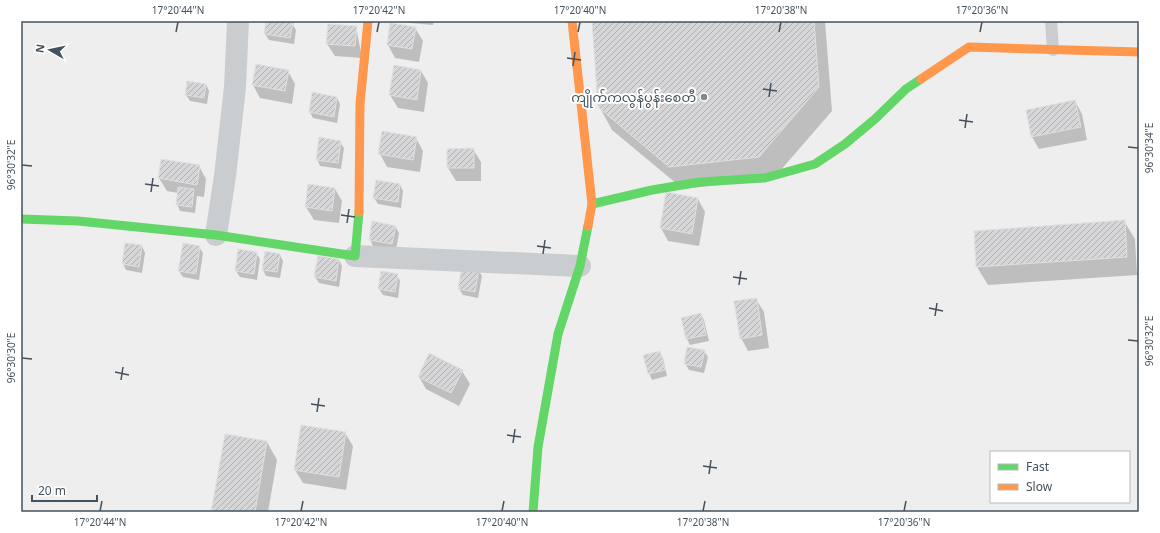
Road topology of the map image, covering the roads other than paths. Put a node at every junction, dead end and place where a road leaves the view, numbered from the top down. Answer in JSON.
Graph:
{"nodes":[{"id":1,"x":238,"y":21,"type":"edge"},
{"id":2,"x":368,"y":21,"type":"edge"},
{"id":3,"x":572,"y":21,"type":"edge"},
{"id":4,"x":1051,"y":21,"type":"edge"},
{"id":5,"x":1053,"y":50,"type":"junction"},
{"id":6,"x":1139,"y":52,"type":"edge"},
{"id":7,"x":592,"y":204,"type":"junction"},
{"id":8,"x":21,"y":219,"type":"edge"},
{"id":9,"x":216,"y":235,"type":"junction"},
{"id":10,"x":355,"y":256,"type":"junction"},
{"id":11,"x":580,"y":266,"type":"junction"},
{"id":12,"x":533,"y":512,"type":"edge"}],
"edges":[{"from":1,"to":9,"type":"street"},
{"from":2,"to":10,"type":"street"},
{"from":3,"to":7,"type":"street"},
{"from":4,"to":5,"type":"lane"},
{"from":5,"to":6,"type":"street"},
{"from":5,"to":7,"type":"street"},
{"from":7,"to":11,"type":"street"},
{"from":8,"to":9,"type":"street"},
{"from":9,"to":10,"type":"street"},
{"from":10,"to":11,"type":"street"},
{"from":11,"to":12,"type":"street"}]}
